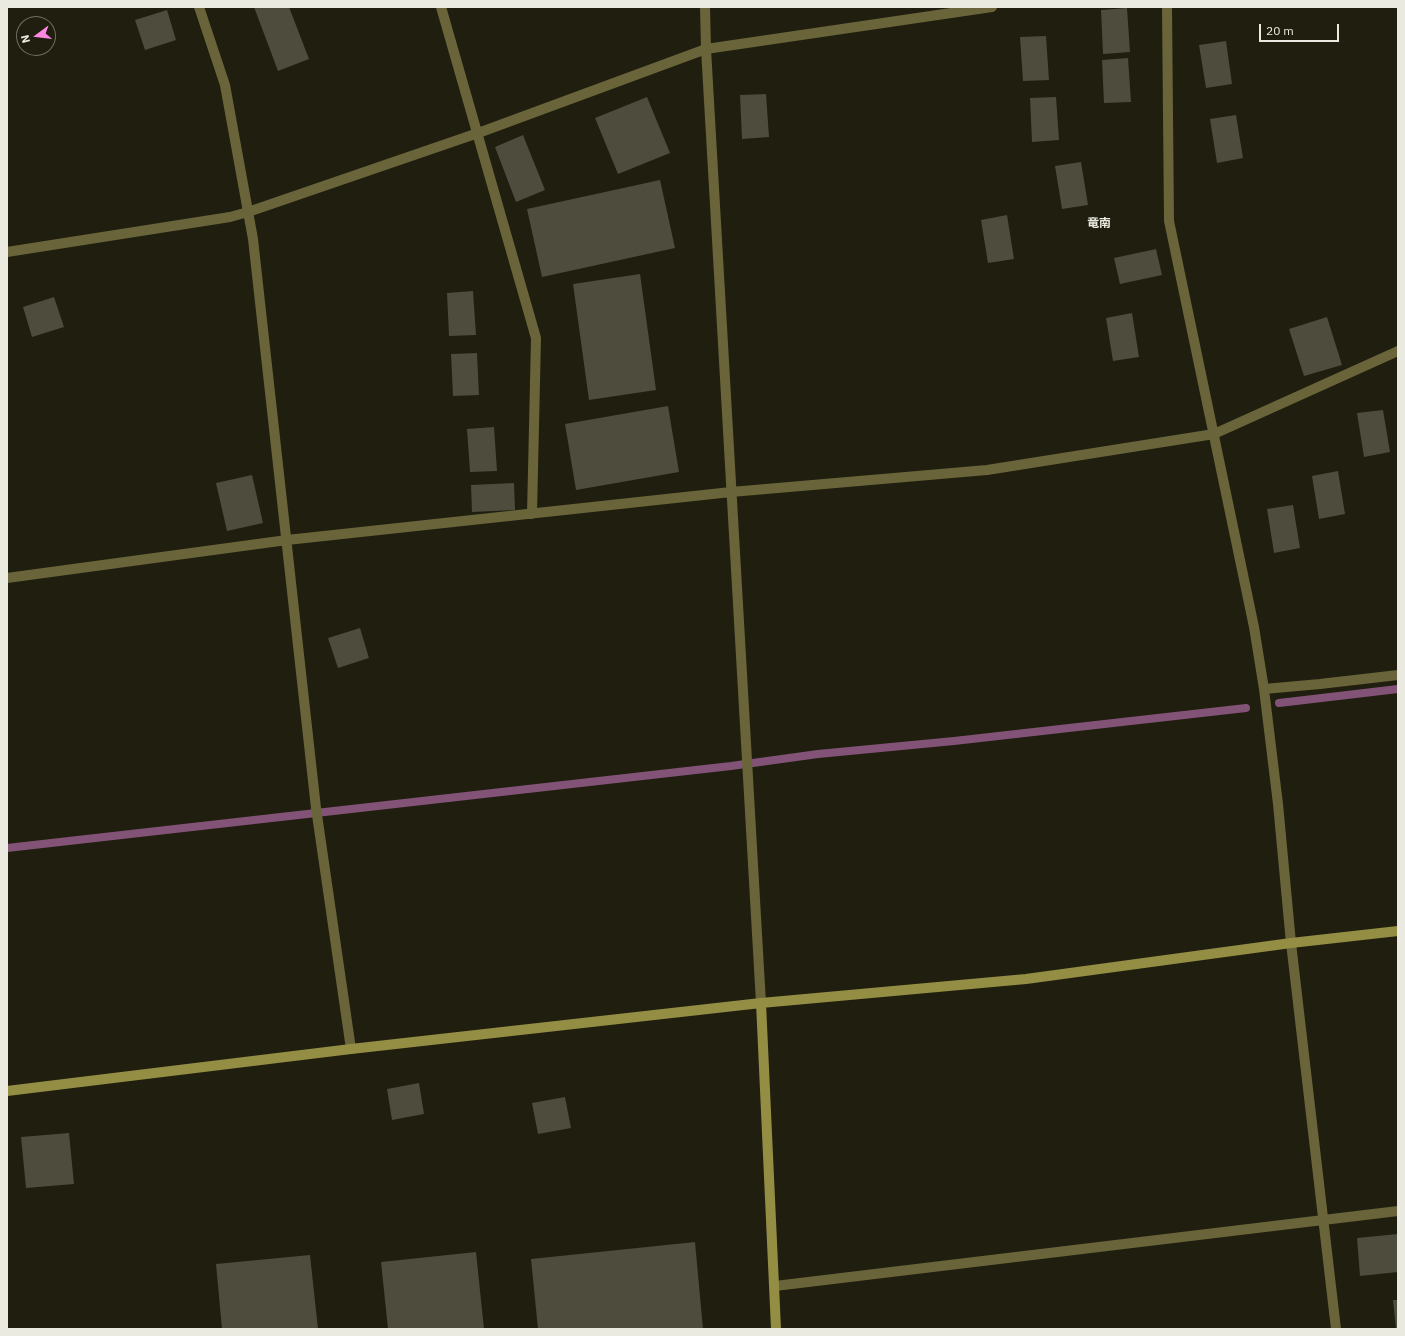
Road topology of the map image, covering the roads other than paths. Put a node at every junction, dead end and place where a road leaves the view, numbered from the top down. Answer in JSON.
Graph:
{"nodes":[{"id":1,"x":200,"y":7,"type":"edge"},
{"id":2,"x":441,"y":7,"type":"edge"},
{"id":3,"x":706,"y":7,"type":"edge"},
{"id":4,"x":992,"y":7,"type":"edge"},
{"id":5,"x":1168,"y":7,"type":"edge"},
{"id":6,"x":706,"y":49,"type":"junction"},
{"id":7,"x":477,"y":133,"type":"junction"},
{"id":8,"x":248,"y":212,"type":"junction"},
{"id":9,"x":7,"y":252,"type":"edge"},
{"id":10,"x":1398,"y":350,"type":"edge"},
{"id":11,"x":1214,"y":434,"type":"junction"},
{"id":12,"x":732,"y":492,"type":"junction"},
{"id":13,"x":532,"y":514,"type":"junction"},
{"id":14,"x":287,"y":540,"type":"junction"},
{"id":15,"x":7,"y":578,"type":"edge"},
{"id":16,"x":1398,"y":675,"type":"edge"},
{"id":17,"x":1264,"y":689,"type":"junction"},
{"id":18,"x":1398,"y":931,"type":"edge"},
{"id":19,"x":1291,"y":943,"type":"junction"},
{"id":20,"x":761,"y":1003,"type":"junction"},
{"id":21,"x":351,"y":1049,"type":"junction"},
{"id":22,"x":7,"y":1091,"type":"edge"},
{"id":23,"x":1398,"y":1211,"type":"edge"},
{"id":24,"x":1324,"y":1221,"type":"junction"},
{"id":25,"x":775,"y":1286,"type":"junction"},
{"id":26,"x":776,"y":1329,"type":"edge"},
{"id":27,"x":1336,"y":1329,"type":"edge"}],
"edges":[{"from":1,"to":8,"type":"street"},
{"from":2,"to":7,"type":"street"},
{"from":3,"to":6,"type":"street"},
{"from":4,"to":6,"type":"street"},
{"from":5,"to":11,"type":"street"},
{"from":6,"to":7,"type":"street"},
{"from":6,"to":12,"type":"street"},
{"from":7,"to":8,"type":"street"},
{"from":7,"to":13,"type":"street"},
{"from":8,"to":9,"type":"street"},
{"from":8,"to":14,"type":"street"},
{"from":10,"to":11,"type":"street"},
{"from":11,"to":12,"type":"street"},
{"from":11,"to":17,"type":"street"},
{"from":12,"to":13,"type":"street"},
{"from":12,"to":20,"type":"street"},
{"from":13,"to":14,"type":"street"},
{"from":14,"to":15,"type":"street"},
{"from":14,"to":21,"type":"street"},
{"from":16,"to":17,"type":"street"},
{"from":17,"to":19,"type":"street"},
{"from":18,"to":19,"type":"street"},
{"from":19,"to":20,"type":"street"},
{"from":19,"to":24,"type":"street"},
{"from":20,"to":21,"type":"street"},
{"from":20,"to":25,"type":"street"},
{"from":21,"to":22,"type":"street"},
{"from":23,"to":24,"type":"street"},
{"from":24,"to":25,"type":"street"},
{"from":24,"to":27,"type":"street"},
{"from":25,"to":26,"type":"street"}]}
